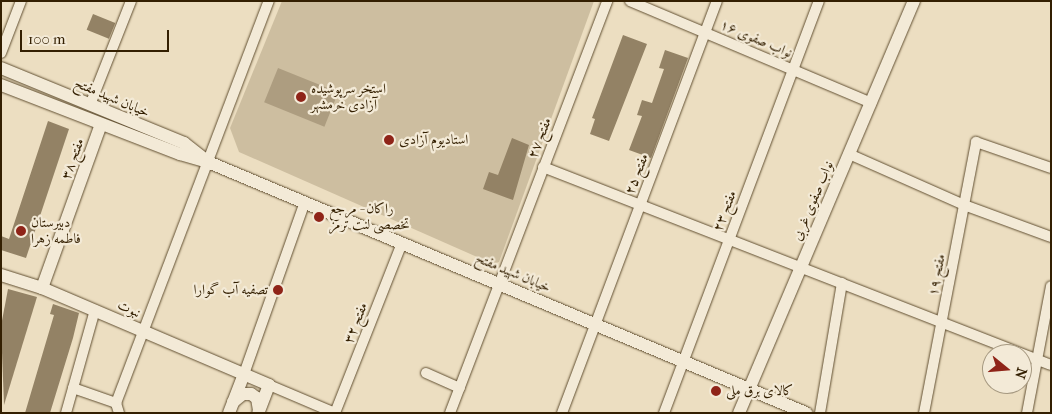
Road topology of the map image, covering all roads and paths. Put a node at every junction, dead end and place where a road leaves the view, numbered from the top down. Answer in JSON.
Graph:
{"nodes":[{"id":1,"x":21,"y":1,"type":"edge"},
{"id":2,"x":131,"y":1,"type":"edge"},
{"id":3,"x":270,"y":1,"type":"edge"},
{"id":4,"x":607,"y":1,"type":"edge"},
{"id":5,"x":630,"y":1,"type":"edge"},
{"id":6,"x":717,"y":1,"type":"edge"},
{"id":7,"x":819,"y":1,"type":"edge"},
{"id":8,"x":914,"y":1,"type":"edge"},
{"id":9,"x":706,"y":33,"type":"junction"},
{"id":10,"x":1,"y":53,"type":"edge"},
{"id":11,"x":1,"y":68,"type":"edge"},
{"id":12,"x":792,"y":70,"type":"junction"},
{"id":13,"x":1,"y":85,"type":"edge"},
{"id":14,"x":871,"y":103,"type":"junction"},
{"id":15,"x":90,"y":105,"type":"junction"},
{"id":16,"x":101,"y":124,"type":"junction"},
{"id":17,"x":849,"y":154,"type":"junction"},
{"id":18,"x":208,"y":162,"type":"junction"},
{"id":19,"x":543,"y":167,"type":"junction"},
{"id":20,"x":1051,"y":168,"type":"edge"},
{"id":21,"x":305,"y":202,"type":"junction"},
{"id":22,"x":640,"y":204,"type":"junction"},
{"id":23,"x":964,"y":205,"type":"junction"},
{"id":24,"x":1051,"y":237,"type":"edge"},
{"id":25,"x":729,"y":239,"type":"junction"},
{"id":26,"x":402,"y":243,"type":"junction"},
{"id":27,"x":801,"y":267,"type":"junction"},
{"id":28,"x":1,"y":276,"type":"edge"},
{"id":29,"x":842,"y":283,"type":"junction"},
{"id":30,"x":499,"y":284,"type":"junction"},
{"id":31,"x":1051,"y":286,"type":"edge"},
{"id":32,"x":42,"y":288,"type":"junction"},
{"id":33,"x":95,"y":310,"type":"junction"},
{"id":34,"x":942,"y":322,"type":"junction"},
{"id":35,"x":595,"y":324,"type":"junction"},
{"id":36,"x":144,"y":332,"type":"junction"},
{"id":37,"x":1037,"y":359,"type":"junction"},
{"id":38,"x":683,"y":361,"type":"junction"},
{"id":39,"x":1051,"y":365,"type":"edge"},
{"id":40,"x":426,"y":373,"type":"dead end"},
{"id":41,"x":244,"y":374,"type":"junction"},
{"id":42,"x":269,"y":385,"type":"junction"},
{"id":43,"x":73,"y":388,"type":"junction"},
{"id":44,"x":460,"y":388,"type":"junction"},
{"id":45,"x":749,"y":389,"type":"junction"},
{"id":46,"x":118,"y":408,"type":"edge"},
{"id":47,"x":231,"y":408,"type":"edge"},
{"id":48,"x":259,"y":412,"type":"edge"},
{"id":49,"x":66,"y":413,"type":"edge"},
{"id":50,"x":335,"y":413,"type":"edge"},
{"id":51,"x":450,"y":413,"type":"edge"},
{"id":52,"x":562,"y":413,"type":"edge"},
{"id":53,"x":664,"y":413,"type":"edge"},
{"id":54,"x":739,"y":413,"type":"edge"},
{"id":55,"x":806,"y":413,"type":"edge"},
{"id":56,"x":820,"y":413,"type":"edge"},
{"id":57,"x":924,"y":413,"type":"edge"},
{"id":58,"x":1027,"y":413,"type":"edge"}],
"edges":[{"from":1,"to":10,"type":"street"},
{"from":2,"to":15,"type":"street"},
{"from":3,"to":18,"type":"street"},
{"from":4,"to":19,"type":"street","name":"مفتح ۲۷"},
{"from":5,"to":9,"type":"street","name":"نواب صفوی ۱۶"},
{"from":6,"to":9,"type":"street","name":"مفتح ۲۵"},
{"from":7,"to":12,"type":"street","name":"مفتح ۲۳"},
{"from":8,"to":14,"type":"street","name":"نواب صفوی غربی"},
{"from":9,"to":12,"type":"street","name":"نواب صفوی ۱۶"},
{"from":9,"to":22,"type":"street","name":"مفتح ۲۵"},
{"from":11,"to":15,"type":"street","name":"خیابان شهید مفتح"},
{"from":12,"to":14,"type":"street","name":"نواب صفوی ۱۶"},
{"from":12,"to":25,"type":"street","name":"مفتح ۲۳"},
{"from":13,"to":16,"type":"street","name":"خیابان شهید مفتح"},
{"from":14,"to":17,"type":"street","name":"نواب صفوی غربی"},
{"from":15,"to":18,"type":"street","name":"خیابان شهید مفتح"},
{"from":16,"to":18,"type":"street","name":"خیابان شهید مفتح"},
{"from":16,"to":32,"type":"street","name":"مفتح ۳۸"},
{"from":17,"to":23,"type":"street"},
{"from":17,"to":27,"type":"street","name":"نواب صفوی غربی"},
{"from":18,"to":21,"type":"street","name":"خیابان شهید مفتح"},
{"from":18,"to":36,"type":"street"},
{"from":19,"to":22,"type":"street"},
{"from":19,"to":30,"type":"street","name":"مفتح ۲۷"},
{"from":20,"to":23,"type":"street","name":"مفتح ۱۹"},
{"from":21,"to":26,"type":"street","name":"خیابان شهید مفتح"},
{"from":21,"to":41,"type":"street"},
{"from":22,"to":25,"type":"street"},
{"from":22,"to":35,"type":"street","name":"مفتح ۲۵"},
{"from":23,"to":24,"type":"street"},
{"from":23,"to":34,"type":"street","name":"مفتح ۱۹"},
{"from":25,"to":27,"type":"street"},
{"from":25,"to":38,"type":"street","name":"مفتح ۲۳"},
{"from":26,"to":30,"type":"street","name":"خیابان شهید مفتح"},
{"from":26,"to":50,"type":"street","name":"مفتح ۳۲"},
{"from":27,"to":29,"type":"street"},
{"from":27,"to":45,"type":"street","name":"نواب صفوی غربی"},
{"from":28,"to":32,"type":"street","name":"نبوت"},
{"from":29,"to":34,"type":"street"},
{"from":29,"to":56,"type":"street"},
{"from":30,"to":35,"type":"street","name":"خیابان شهید مفتح"},
{"from":30,"to":44,"type":"street","name":"مفتح ۲۷"},
{"from":31,"to":37,"type":"street"},
{"from":32,"to":33,"type":"street","name":"نبوت"},
{"from":33,"to":36,"type":"street","name":"نبوت"},
{"from":33,"to":43,"type":"street"},
{"from":34,"to":37,"type":"street"},
{"from":34,"to":57,"type":"street","name":"مفتح ۱۹"},
{"from":35,"to":38,"type":"street","name":"خیابان شهید مفتح"},
{"from":35,"to":52,"type":"street","name":"مفتح ۲۵"},
{"from":36,"to":41,"type":"street","name":"نبوت"},
{"from":36,"to":46,"type":"street"},
{"from":37,"to":39,"type":"street"},
{"from":37,"to":58,"type":"street"},
{"from":38,"to":45,"type":"street","name":"خیابان شهید مفتح"},
{"from":38,"to":53,"type":"street","name":"مفتح ۲۳"},
{"from":40,"to":44,"type":"street"},
{"from":41,"to":42,"type":"street","name":"نبوت"},
{"from":41,"to":47,"type":"street"},
{"from":42,"to":48,"type":"street"},
{"from":42,"to":50,"type":"street"},
{"from":43,"to":46,"type":"street"},
{"from":43,"to":49,"type":"street"},
{"from":44,"to":51,"type":"street","name":"مفتح ۲۷"},
{"from":45,"to":54,"type":"street","name":"نواب صفوی غربی"},
{"from":45,"to":55,"type":"street","name":"خیابان شهید مفتح"},
{"from":47,"to":48,"type":"street"}]}
